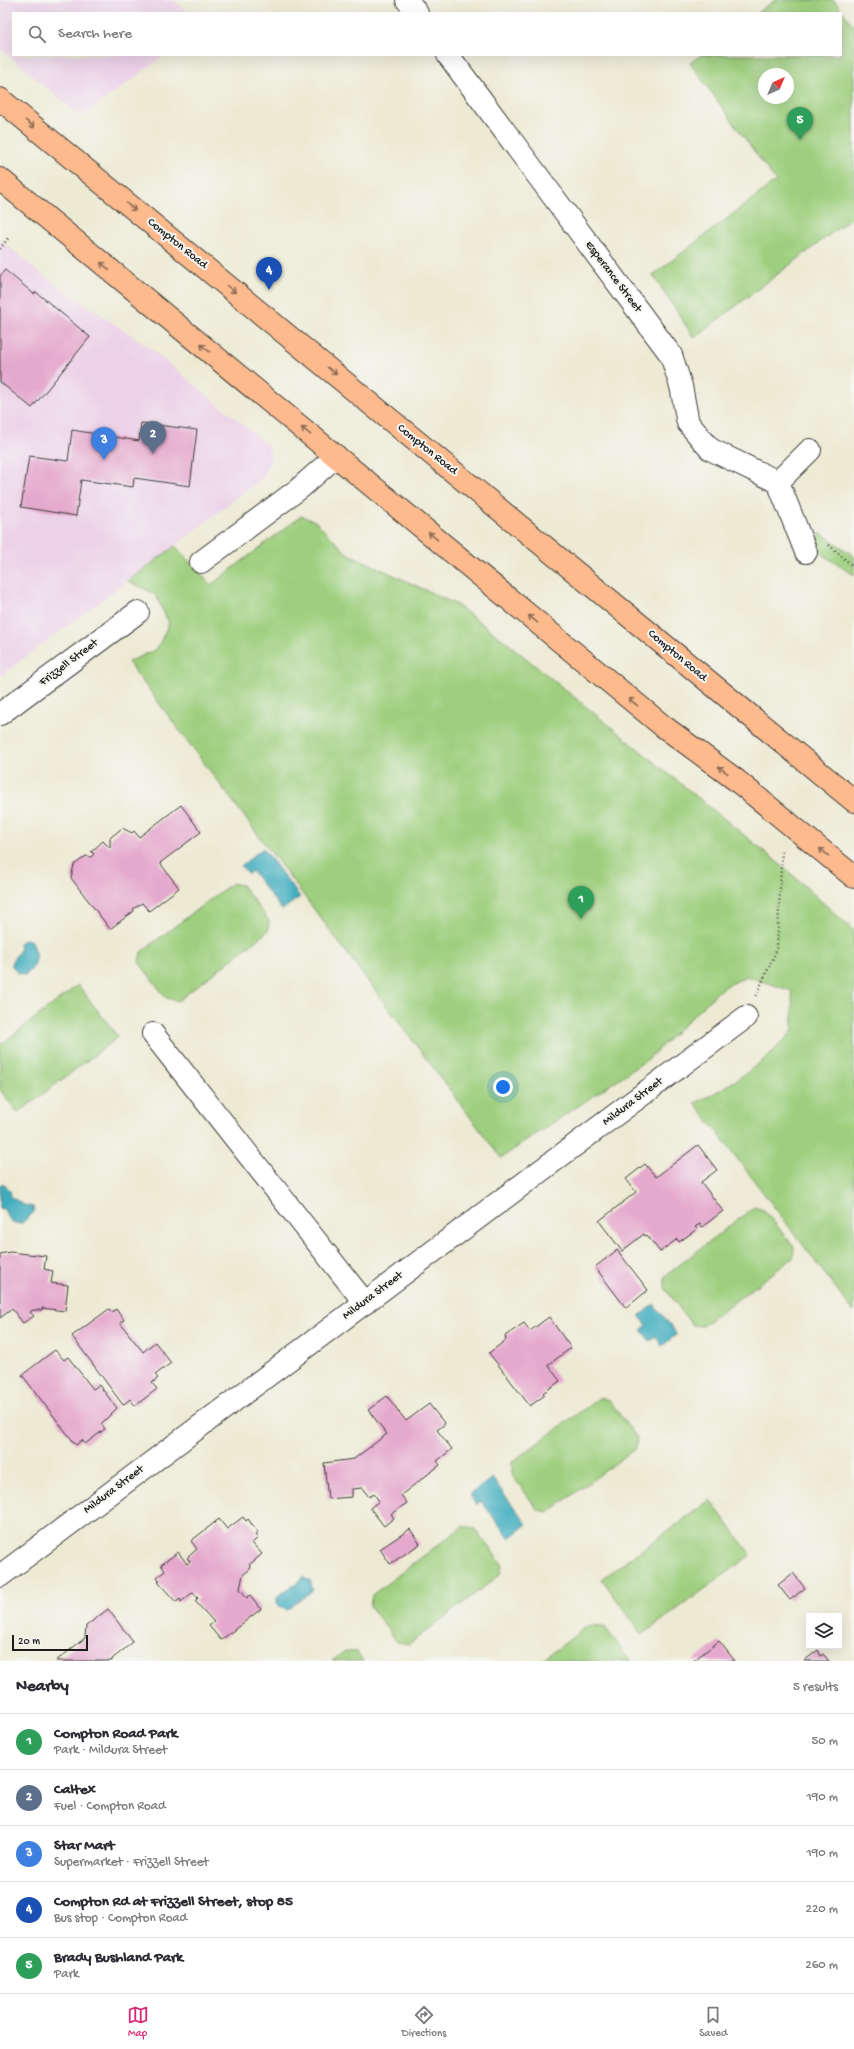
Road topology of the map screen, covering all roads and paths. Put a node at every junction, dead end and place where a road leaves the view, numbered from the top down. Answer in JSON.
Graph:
{"nodes":[{"id":1,"x":407,"y":0,"type":"edge"},
{"id":2,"x":416,"y":12,"type":"edge"},
{"id":3,"x":449,"y":56,"type":"edge"},
{"id":4,"x":0,"y":99,"type":"edge"},
{"id":5,"x":0,"y":179,"type":"edge"},
{"id":6,"x":9,"y":237,"type":"dead end"},
{"id":7,"x":0,"y":249,"type":"edge"},
{"id":8,"x":810,"y":450,"type":"dead end"},
{"id":9,"x":336,"y":456,"type":"junction"},
{"id":10,"x":778,"y":482,"type":"junction"},
{"id":11,"x":806,"y":552,"type":"dead end"},
{"id":12,"x":201,"y":562,"type":"dead end"},
{"id":13,"x":138,"y":612,"type":"dead end"},
{"id":14,"x":0,"y":714,"type":"edge"},
{"id":15,"x":854,"y":801,"type":"edge"},
{"id":16,"x":784,"y":819,"type":"junction"},
{"id":17,"x":854,"y":877,"type":"edge"},
{"id":18,"x":746,"y":1017,"type":"joint"},
{"id":19,"x":153,"y":1034,"type":"dead end"},
{"id":20,"x":365,"y":1302,"type":"junction"},
{"id":21,"x":0,"y":1576,"type":"edge"}],
"edges":[{"from":1,"to":2,"type":"street"},
{"from":3,"to":10,"type":"street","name":"Esperance Street"},
{"from":4,"to":15,"type":"main road","name":"Compton Road","one_way":true},
{"from":9,"to":5,"type":"main road","one_way":true},
{"from":6,"to":7,"type":"path"},
{"from":8,"to":10,"type":"street"},
{"from":9,"to":12,"type":"street"},
{"from":16,"to":9,"type":"main road","one_way":true},
{"from":10,"to":11,"type":"street"},
{"from":13,"to":14,"type":"street","name":"Frizzell Street"},
{"from":17,"to":16,"type":"main road","one_way":true},
{"from":16,"to":18,"type":"path"},
{"from":18,"to":20,"type":"street","name":"Mildura Street"},
{"from":19,"to":20,"type":"street"},
{"from":20,"to":21,"type":"street","name":"Mildura Street"}]}
